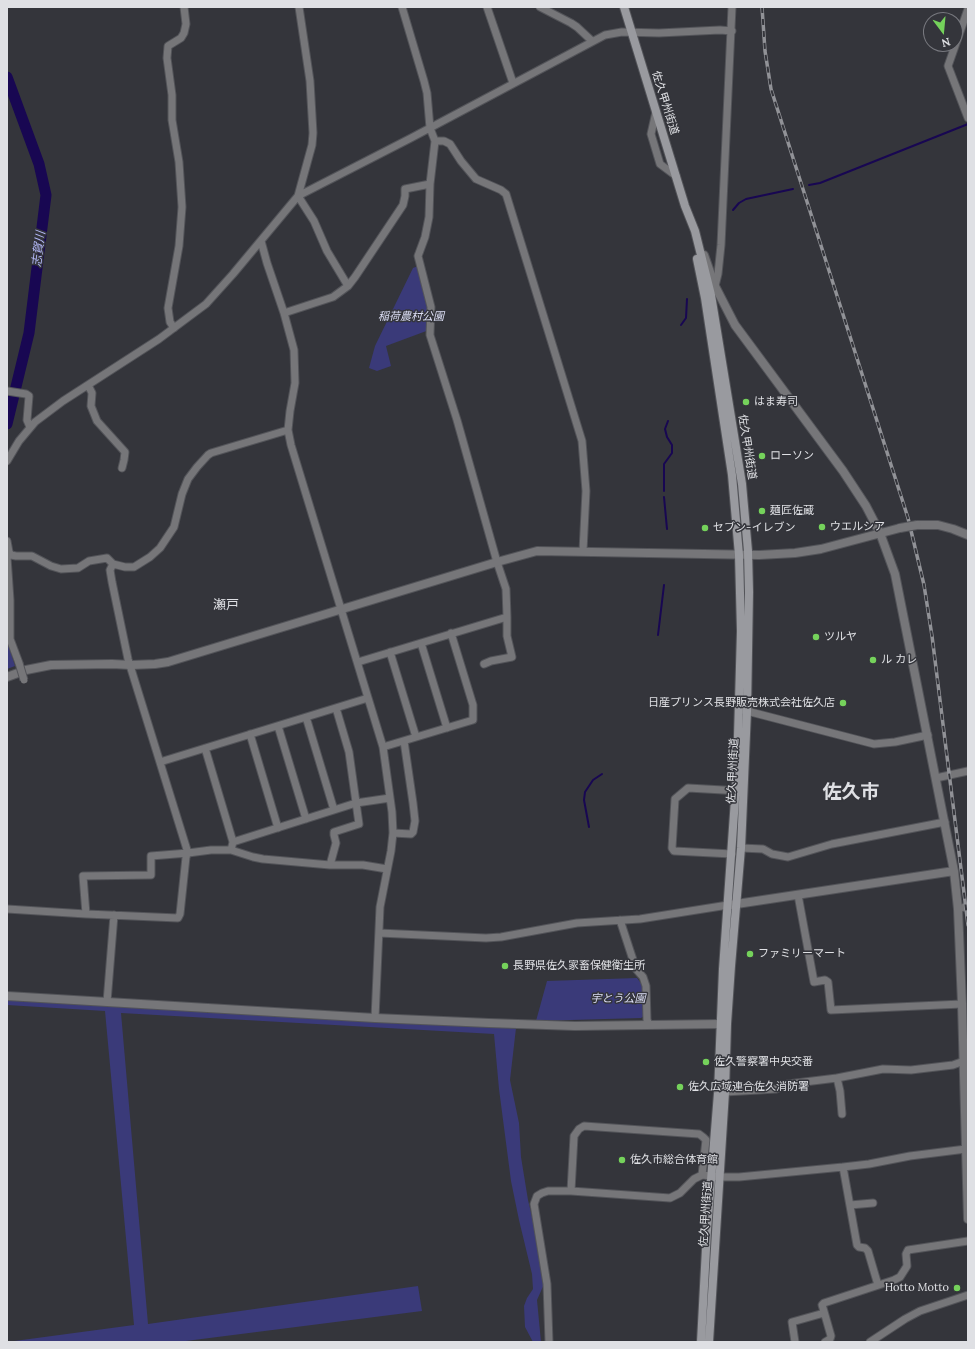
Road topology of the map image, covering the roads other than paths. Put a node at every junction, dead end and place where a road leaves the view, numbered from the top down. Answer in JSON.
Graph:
{"nodes":[{"id":1,"x":184,"y":7,"type":"edge"},
{"id":2,"x":300,"y":7,"type":"edge"},
{"id":3,"x":402,"y":7,"type":"edge"},
{"id":4,"x":488,"y":7,"type":"edge"},
{"id":5,"x":540,"y":7,"type":"edge"},
{"id":6,"x":624,"y":7,"type":"edge"},
{"id":7,"x":732,"y":9,"type":"edge"},
{"id":8,"x":968,"y":9,"type":"edge"},
{"id":9,"x":732,"y":31,"type":"junction"},
{"id":10,"x":632,"y":32,"type":"junction"},
{"id":11,"x":592,"y":41,"type":"junction"},
{"id":12,"x":513,"y":83,"type":"junction"},
{"id":13,"x":656,"y":112,"type":"junction"},
{"id":14,"x":968,"y":118,"type":"edge"},
{"id":15,"x":430,"y":128,"type":"junction"},
{"id":16,"x":435,"y":141,"type":"junction"},
{"id":17,"x":676,"y":176,"type":"junction"},
{"id":18,"x":430,"y":184,"type":"junction"},
{"id":19,"x":298,"y":196,"type":"junction"},
{"id":20,"x":685,"y":206,"type":"junction"},
{"id":21,"x":695,"y":231,"type":"junction"},
{"id":22,"x":260,"y":241,"type":"junction"},
{"id":23,"x":700,"y":276,"type":"junction"},
{"id":24,"x":348,"y":286,"type":"junction"},
{"id":25,"x":715,"y":286,"type":"junction"},
{"id":26,"x":711,"y":295,"type":"junction"},
{"id":27,"x":284,"y":313,"type":"junction"},
{"id":28,"x":735,"y":326,"type":"junction"},
{"id":29,"x":174,"y":328,"type":"junction"},
{"id":30,"x":88,"y":385,"type":"junction"},
{"id":31,"x":7,"y":391,"type":"edge"},
{"id":32,"x":30,"y":426,"type":"junction"},
{"id":33,"x":288,"y":430,"type":"junction"},
{"id":34,"x":7,"y":461,"type":"edge"},
{"id":35,"x":122,"y":468,"type":"dead end"},
{"id":36,"x":880,"y":533,"type":"junction"},
{"id":37,"x":968,"y":535,"type":"edge"},
{"id":38,"x":7,"y":541,"type":"edge"},
{"id":39,"x":9,"y":552,"type":"junction"},
{"id":40,"x":584,"y":552,"type":"junction"},
{"id":41,"x":748,"y":555,"type":"junction"},
{"id":42,"x":739,"y":556,"type":"junction"},
{"id":43,"x":497,"y":562,"type":"junction"},
{"id":44,"x":113,"y":564,"type":"junction"},
{"id":45,"x":341,"y":609,"type":"junction"},
{"id":46,"x":507,"y":617,"type":"junction"},
{"id":47,"x":451,"y":633,"type":"junction"},
{"id":48,"x":421,"y":643,"type":"junction"},
{"id":49,"x":390,"y":652,"type":"junction"},
{"id":50,"x":358,"y":662,"type":"junction"},
{"id":51,"x":484,"y":664,"type":"dead end"},
{"id":52,"x":131,"y":665,"type":"junction"},
{"id":53,"x":7,"y":677,"type":"edge"},
{"id":54,"x":24,"y":680,"type":"dead end"},
{"id":55,"x":368,"y":698,"type":"junction"},
{"id":56,"x":336,"y":708,"type":"junction"},
{"id":57,"x":743,"y":710,"type":"junction"},
{"id":58,"x":306,"y":717,"type":"junction"},
{"id":59,"x":278,"y":726,"type":"junction"},
{"id":60,"x":447,"y":728,"type":"junction"},
{"id":61,"x":250,"y":734,"type":"junction"},
{"id":62,"x":928,"y":735,"type":"junction"},
{"id":63,"x":416,"y":737,"type":"junction"},
{"id":64,"x":404,"y":741,"type":"junction"},
{"id":65,"x":383,"y":747,"type":"junction"},
{"id":66,"x":205,"y":748,"type":"junction"},
{"id":67,"x":160,"y":762,"type":"junction"},
{"id":68,"x":968,"y":771,"type":"edge"},
{"id":69,"x":936,"y":778,"type":"junction"},
{"id":70,"x":740,"y":791,"type":"junction"},
{"id":71,"x":390,"y":798,"type":"junction"},
{"id":72,"x":356,"y":803,"type":"junction"},
{"id":73,"x":334,"y":810,"type":"junction"},
{"id":74,"x":306,"y":819,"type":"junction"},
{"id":75,"x":945,"y":822,"type":"junction"},
{"id":76,"x":278,"y":828,"type":"junction"},
{"id":77,"x":393,"y":833,"type":"junction"},
{"id":78,"x":234,"y":842,"type":"junction"},
{"id":79,"x":741,"y":848,"type":"junction"},
{"id":80,"x":231,"y":850,"type":"junction"},
{"id":81,"x":188,"y":853,"type":"junction"},
{"id":82,"x":732,"y":854,"type":"junction"},
{"id":83,"x":330,"y":865,"type":"junction"},
{"id":84,"x":387,"y":869,"type":"junction"},
{"id":85,"x":954,"y":871,"type":"junction"},
{"id":86,"x":798,"y":895,"type":"junction"},
{"id":87,"x":732,"y":905,"type":"junction"},
{"id":88,"x":968,"y":906,"type":"edge"},
{"id":89,"x":7,"y":909,"type":"edge"},
{"id":90,"x":958,"y":909,"type":"junction"},
{"id":91,"x":86,"y":914,"type":"junction"},
{"id":92,"x":114,"y":915,"type":"junction"},
{"id":93,"x":620,"y":920,"type":"junction"},
{"id":94,"x":379,"y":933,"type":"junction"},
{"id":95,"x":7,"y":996,"type":"edge"},
{"id":96,"x":107,"y":1002,"type":"junction"},
{"id":97,"x":962,"y":1004,"type":"junction"},
{"id":98,"x":375,"y":1018,"type":"junction"},
{"id":99,"x":649,"y":1024,"type":"junction"},
{"id":100,"x":720,"y":1024,"type":"junction"},
{"id":101,"x":964,"y":1061,"type":"junction"},
{"id":102,"x":837,"y":1078,"type":"junction"},
{"id":103,"x":725,"y":1092,"type":"junction"},
{"id":104,"x":842,"y":1114,"type":"dead end"},
{"id":105,"x":966,"y":1149,"type":"junction"},
{"id":106,"x":844,"y":1167,"type":"junction"},
{"id":107,"x":702,"y":1175,"type":"junction"},
{"id":108,"x":716,"y":1176,"type":"junction"},
{"id":109,"x":571,"y":1191,"type":"junction"},
{"id":110,"x":873,"y":1203,"type":"dead end"},
{"id":111,"x":850,"y":1204,"type":"junction"},
{"id":112,"x":968,"y":1219,"type":"edge"},
{"id":113,"x":968,"y":1241,"type":"edge"},
{"id":114,"x":878,"y":1285,"type":"junction"},
{"id":115,"x":968,"y":1295,"type":"edge"},
{"id":116,"x":824,"y":1313,"type":"junction"},
{"id":117,"x":549,"y":1342,"type":"edge"},
{"id":118,"x":701,"y":1342,"type":"edge"},
{"id":119,"x":709,"y":1342,"type":"edge"},
{"id":120,"x":795,"y":1342,"type":"edge"},
{"id":121,"x":825,"y":1342,"type":"edge"},
{"id":122,"x":870,"y":1342,"type":"edge"}],
"edges":[{"from":1,"to":29,"type":"street"},
{"from":2,"to":19,"type":"street"},
{"from":3,"to":15,"type":"street"},
{"from":4,"to":12,"type":"street"},
{"from":5,"to":11,"type":"street"},
{"from":6,"to":10,"type":"main road","name":"佐久甲州街道"},
{"from":7,"to":9,"type":"street"},
{"from":8,"to":14,"type":"street"},
{"from":9,"to":10,"type":"street"},
{"from":9,"to":25,"type":"street"},
{"from":10,"to":11,"type":"street"},
{"from":10,"to":13,"type":"main road","name":"佐久甲州街道"},
{"from":11,"to":12,"type":"street"},
{"from":12,"to":15,"type":"street"},
{"from":13,"to":17,"type":"main road","name":"佐久甲州街道"},
{"from":13,"to":17,"type":"street"},
{"from":15,"to":16,"type":"street"},
{"from":15,"to":19,"type":"street"},
{"from":16,"to":18,"type":"street"},
{"from":16,"to":40,"type":"street"},
{"from":17,"to":20,"type":"main road","name":"佐久甲州街道"},
{"from":18,"to":24,"type":"street"},
{"from":18,"to":43,"type":"street"},
{"from":19,"to":22,"type":"street"},
{"from":19,"to":24,"type":"street"},
{"from":20,"to":21,"type":"main road","name":"佐久甲州街道"},
{"from":20,"to":23,"type":"main road","name":"佐久甲州街道"},
{"from":21,"to":25,"type":"street"},
{"from":21,"to":26,"type":"main road","name":"佐久甲州街道"},
{"from":22,"to":27,"type":"street"},
{"from":22,"to":29,"type":"street"},
{"from":23,"to":26,"type":"street"},
{"from":23,"to":42,"type":"main road","name":"佐久甲州街道"},
{"from":24,"to":27,"type":"street"},
{"from":25,"to":28,"type":"street"},
{"from":26,"to":28,"type":"street"},
{"from":26,"to":41,"type":"main road","name":"佐久甲州街道"},
{"from":27,"to":33,"type":"street"},
{"from":28,"to":36,"type":"street"},
{"from":29,"to":30,"type":"street"},
{"from":30,"to":32,"type":"street"},
{"from":30,"to":35,"type":"street"},
{"from":31,"to":32,"type":"street"},
{"from":32,"to":34,"type":"street"},
{"from":33,"to":44,"type":"street"},
{"from":33,"to":45,"type":"street"},
{"from":36,"to":37,"type":"street","bridge":true},
{"from":36,"to":41,"type":"street"},
{"from":36,"to":62,"type":"street"},
{"from":38,"to":39,"type":"street"},
{"from":39,"to":44,"type":"street"},
{"from":39,"to":54,"type":"street","bridge":true},
{"from":40,"to":42,"type":"street"},
{"from":40,"to":43,"type":"street"},
{"from":41,"to":42,"type":"street"},
{"from":41,"to":57,"type":"main road","name":"佐久甲州街道"},
{"from":42,"to":57,"type":"main road","name":"佐久甲州街道"},
{"from":43,"to":45,"type":"street"},
{"from":43,"to":46,"type":"street"},
{"from":44,"to":52,"type":"street"},
{"from":45,"to":50,"type":"street"},
{"from":45,"to":52,"type":"street"},
{"from":46,"to":47,"type":"street"},
{"from":46,"to":51,"type":"street"},
{"from":47,"to":48,"type":"street"},
{"from":47,"to":60,"type":"street"},
{"from":48,"to":49,"type":"street"},
{"from":48,"to":60,"type":"street"},
{"from":49,"to":50,"type":"street"},
{"from":49,"to":63,"type":"street"},
{"from":50,"to":55,"type":"street"},
{"from":52,"to":53,"type":"street"},
{"from":52,"to":67,"type":"street"},
{"from":55,"to":56,"type":"street"},
{"from":55,"to":65,"type":"street"},
{"from":56,"to":58,"type":"street"},
{"from":56,"to":72,"type":"street"},
{"from":57,"to":62,"type":"street"},
{"from":57,"to":70,"type":"main road","name":"佐久甲州街道"},
{"from":58,"to":59,"type":"street"},
{"from":58,"to":73,"type":"street"},
{"from":59,"to":61,"type":"street"},
{"from":59,"to":74,"type":"street"},
{"from":60,"to":63,"type":"street"},
{"from":61,"to":66,"type":"street"},
{"from":61,"to":76,"type":"street"},
{"from":62,"to":69,"type":"street"},
{"from":63,"to":64,"type":"street"},
{"from":64,"to":65,"type":"street"},
{"from":64,"to":77,"type":"street"},
{"from":65,"to":71,"type":"street"},
{"from":66,"to":67,"type":"street"},
{"from":66,"to":78,"type":"street"},
{"from":67,"to":81,"type":"street"},
{"from":68,"to":69,"type":"street"},
{"from":69,"to":75,"type":"street"},
{"from":70,"to":79,"type":"main road","name":"佐久甲州街道"},
{"from":70,"to":82,"type":"main road","name":"佐久甲州街道"},
{"from":70,"to":82,"type":"street"},
{"from":71,"to":72,"type":"street"},
{"from":71,"to":77,"type":"street"},
{"from":72,"to":73,"type":"street"},
{"from":72,"to":83,"type":"street"},
{"from":73,"to":74,"type":"street"},
{"from":74,"to":76,"type":"street"},
{"from":75,"to":79,"type":"street"},
{"from":75,"to":85,"type":"street"},
{"from":76,"to":78,"type":"street"},
{"from":77,"to":84,"type":"street"},
{"from":78,"to":80,"type":"street"},
{"from":79,"to":87,"type":"main road","name":"佐久甲州街道"},
{"from":80,"to":81,"type":"street"},
{"from":80,"to":83,"type":"street"},
{"from":81,"to":91,"type":"street"},
{"from":81,"to":92,"type":"street"},
{"from":82,"to":87,"type":"main road","name":"佐久甲州街道"},
{"from":83,"to":84,"type":"street"},
{"from":84,"to":94,"type":"street"},
{"from":85,"to":86,"type":"street"},
{"from":85,"to":90,"type":"street"},
{"from":86,"to":87,"type":"street"},
{"from":86,"to":97,"type":"street"},
{"from":87,"to":93,"type":"street"},
{"from":87,"to":100,"type":"main road","name":"佐久甲州街道"},
{"from":87,"to":103,"type":"main road","name":"佐久甲州街道"},
{"from":88,"to":90,"type":"street"},
{"from":89,"to":91,"type":"street"},
{"from":90,"to":97,"type":"street"},
{"from":91,"to":92,"type":"street"},
{"from":92,"to":96,"type":"street"},
{"from":93,"to":94,"type":"street"},
{"from":93,"to":99,"type":"street"},
{"from":94,"to":98,"type":"street"},
{"from":95,"to":96,"type":"street"},
{"from":96,"to":98,"type":"street"},
{"from":97,"to":101,"type":"street"},
{"from":98,"to":99,"type":"street"},
{"from":99,"to":100,"type":"street"},
{"from":100,"to":108,"type":"main road","name":"佐久甲州街道"},
{"from":101,"to":102,"type":"street"},
{"from":101,"to":105,"type":"street"},
{"from":102,"to":103,"type":"street"},
{"from":102,"to":104,"type":"street"},
{"from":103,"to":108,"type":"main road","name":"佐久甲州街道"},
{"from":105,"to":106,"type":"street"},
{"from":105,"to":112,"type":"street"},
{"from":106,"to":108,"type":"street"},
{"from":106,"to":111,"type":"street"},
{"from":107,"to":108,"type":"street"},
{"from":107,"to":109,"type":"street"},
{"from":107,"to":109,"type":"street"},
{"from":108,"to":118,"type":"main road","name":"佐久甲州街道"},
{"from":108,"to":119,"type":"main road","name":"佐久甲州街道"},
{"from":109,"to":117,"type":"street"},
{"from":110,"to":111,"type":"street"},
{"from":111,"to":114,"type":"street"},
{"from":113,"to":114,"type":"street"},
{"from":114,"to":116,"type":"street"},
{"from":115,"to":122,"type":"street"},
{"from":116,"to":120,"type":"street"},
{"from":116,"to":121,"type":"street"}]}
